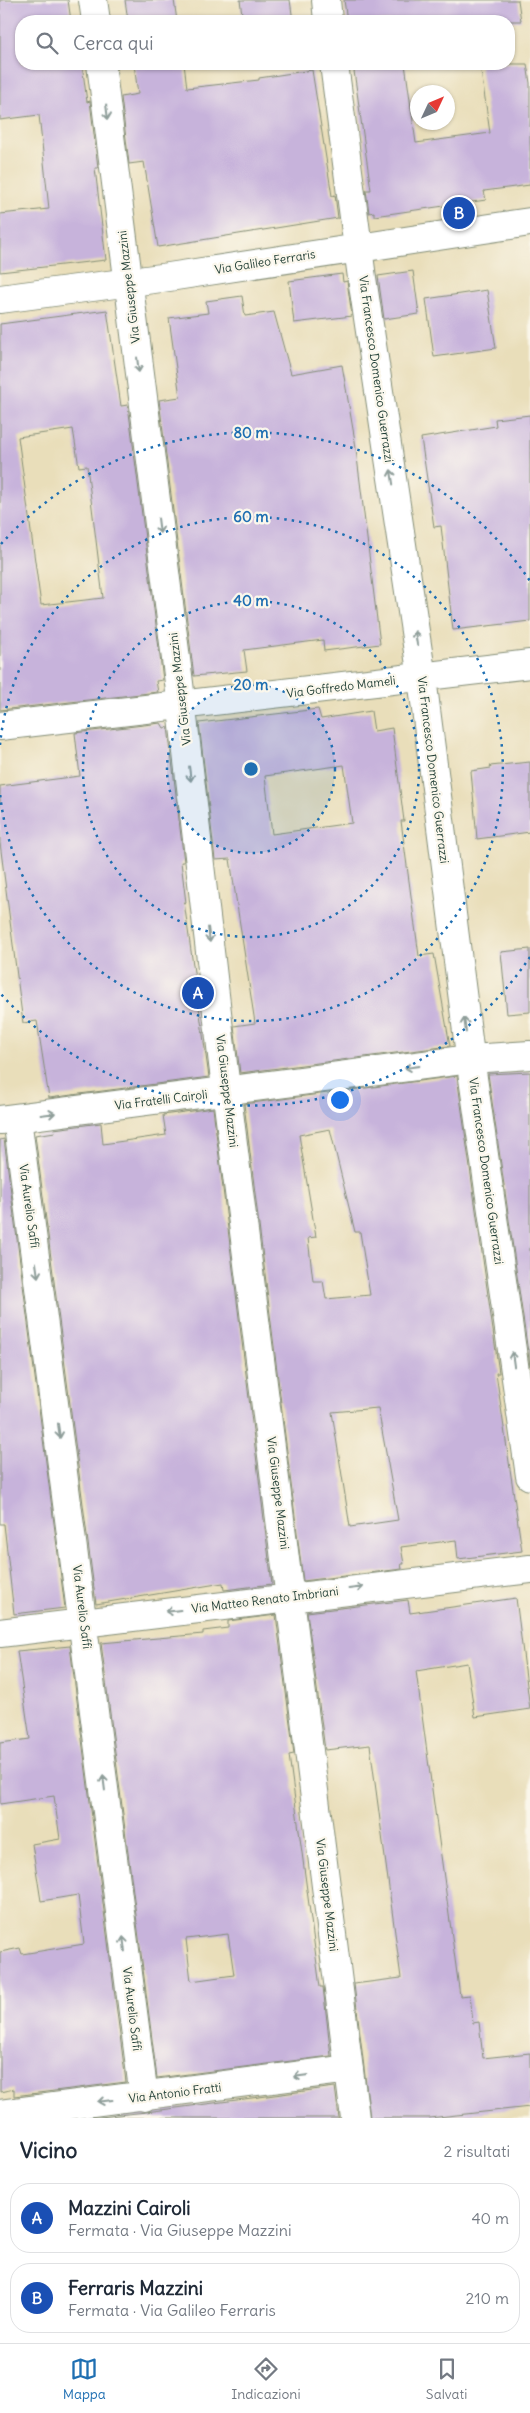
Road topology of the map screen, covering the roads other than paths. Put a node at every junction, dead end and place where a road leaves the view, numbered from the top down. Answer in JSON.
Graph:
{"nodes":[{"id":1,"x":93,"y":0,"type":"edge"},
{"id":2,"x":326,"y":0,"type":"edge"},
{"id":3,"x":95,"y":15,"type":"edge"},
{"id":4,"x":327,"y":15,"type":"edge"},
{"id":5,"x":102,"y":70,"type":"edge"},
{"id":6,"x":335,"y":70,"type":"edge"},
{"id":7,"x":530,"y":222,"type":"edge"},
{"id":8,"x":358,"y":247,"type":"junction"},
{"id":9,"x":128,"y":282,"type":"junction"},
{"id":10,"x":0,"y":298,"type":"edge"},
{"id":11,"x":530,"y":664,"type":"edge"},
{"id":12,"x":422,"y":678,"type":"junction"},
{"id":13,"x":182,"y":705,"type":"junction"},
{"id":14,"x":0,"y":726,"type":"edge"},
{"id":15,"x":530,"y":1055,"type":"edge"},
{"id":16,"x":470,"y":1058,"type":"junction"},
{"id":17,"x":228,"y":1092,"type":"junction"},
{"id":18,"x":8,"y":1119,"type":"edge"},
{"id":19,"x":530,"y":1476,"type":"edge"},
{"id":20,"x":530,"y":1569,"type":"edge"},
{"id":21,"x":290,"y":1596,"type":"junction"},
{"id":22,"x":84,"y":1624,"type":"junction"},
{"id":23,"x":0,"y":1633,"type":"edge"},
{"id":24,"x":349,"y":2069,"type":"junction"},
{"id":25,"x":144,"y":2097,"type":"junction"},
{"id":26,"x":0,"y":2114,"type":"edge"},
{"id":27,"x":355,"y":2118,"type":"edge"}],
"edges":[{"from":1,"to":3,"type":"street"},
{"from":2,"to":4,"type":"street"},
{"from":5,"to":9,"type":"street","name":"Via Giuseppe Mazzini","one_way":true},
{"from":6,"to":8,"type":"street","name":"Via Francesco Domenico Guerrazzi"},
{"from":7,"to":8,"type":"street","name":"Via Galileo Ferraris"},
{"from":8,"to":9,"type":"street","name":"Via Galileo Ferraris"},
{"from":12,"to":8,"type":"street","name":"Via Francesco Domenico Guerrazzi","one_way":true},
{"from":9,"to":10,"type":"street","name":"Via Galileo Ferraris"},
{"from":9,"to":13,"type":"street","name":"Via Giuseppe Mazzini","one_way":true},
{"from":11,"to":12,"type":"street","name":"Via Goffredo Mameli"},
{"from":12,"to":13,"type":"street","name":"Via Goffredo Mameli"},
{"from":16,"to":12,"type":"street","name":"Via Francesco Domenico Guerrazzi","one_way":true},
{"from":13,"to":14,"type":"street","name":"Via Goffredo Mameli"},
{"from":13,"to":17,"type":"street","name":"Via Giuseppe Mazzini","one_way":true},
{"from":15,"to":16,"type":"street","name":"Via Fratelli Cairoli"},
{"from":16,"to":17,"type":"street","name":"Via Fratelli Cairoli","one_way":true},
{"from":19,"to":16,"type":"street","name":"Via Francesco Domenico Guerrazzi","one_way":true},
{"from":18,"to":17,"type":"street","name":"Via Fratelli Cairoli","one_way":true},
{"from":17,"to":21,"type":"street","name":"Via Giuseppe Mazzini"},
{"from":18,"to":22,"type":"street","name":"Via Aurelio Saffi","one_way":true},
{"from":21,"to":20,"type":"street","name":"Via Matteo Renato Imbriani","one_way":true},
{"from":21,"to":22,"type":"street","name":"Via Matteo Renato Imbriani","one_way":true},
{"from":21,"to":24,"type":"street","name":"Via Giuseppe Mazzini"},
{"from":22,"to":23,"type":"street","name":"Via Matteo Renato Imbriani"},
{"from":25,"to":22,"type":"street","name":"Via Aurelio Saffi","one_way":true},
{"from":24,"to":25,"type":"street","name":"Via Antonio Fratti","one_way":true},
{"from":24,"to":27,"type":"street","name":"Via Giuseppe Mazzini"},
{"from":25,"to":26,"type":"street","name":"Via Antonio Fratti","one_way":true}]}
